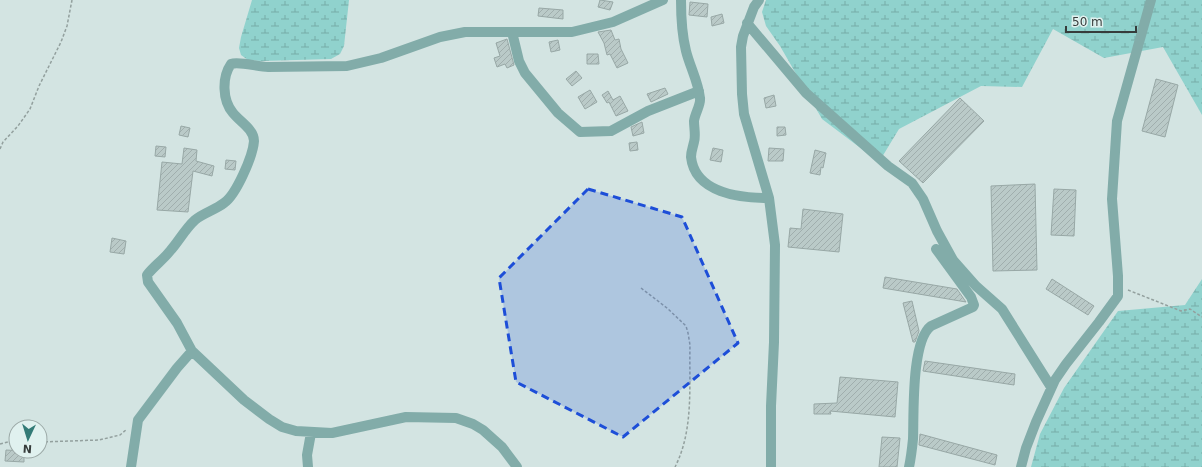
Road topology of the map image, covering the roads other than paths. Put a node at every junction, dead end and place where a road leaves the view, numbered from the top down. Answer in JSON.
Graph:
{"nodes":[{"id":1,"x":663,"y":0,"type":"edge"},
{"id":2,"x":681,"y":0,"type":"edge"},
{"id":3,"x":759,"y":0,"type":"edge"},
{"id":4,"x":1151,"y":0,"type":"edge"},
{"id":5,"x":748,"y":23,"type":"junction"},
{"id":6,"x":512,"y":32,"type":"junction"},
{"id":7,"x":699,"y":91,"type":"junction"},
{"id":8,"x":769,"y":198,"type":"junction"},
{"id":9,"x":936,"y":249,"type":"dead end"},
{"id":10,"x":192,"y":351,"type":"junction"},
{"id":11,"x":1051,"y":386,"type":"junction"},
{"id":12,"x":311,"y":433,"type":"junction"},
{"id":13,"x":131,"y":467,"type":"edge"},
{"id":14,"x":308,"y":467,"type":"edge"},
{"id":15,"x":517,"y":467,"type":"edge"},
{"id":16,"x":771,"y":467,"type":"edge"},
{"id":17,"x":909,"y":467,"type":"edge"},
{"id":18,"x":1021,"y":467,"type":"edge"}],
"edges":[{"from":1,"to":6,"type":"street"},
{"from":2,"to":7,"type":"street"},
{"from":3,"to":5,"type":"street"},
{"from":4,"to":11,"type":"street"},
{"from":5,"to":8,"type":"street"},
{"from":5,"to":11,"type":"street"},
{"from":6,"to":7,"type":"street"},
{"from":6,"to":10,"type":"street"},
{"from":7,"to":8,"type":"street"},
{"from":8,"to":16,"type":"street"},
{"from":9,"to":17,"type":"street"},
{"from":10,"to":12,"type":"street"},
{"from":10,"to":13,"type":"street"},
{"from":11,"to":18,"type":"street"},
{"from":12,"to":14,"type":"street"},
{"from":12,"to":15,"type":"street"}]}
